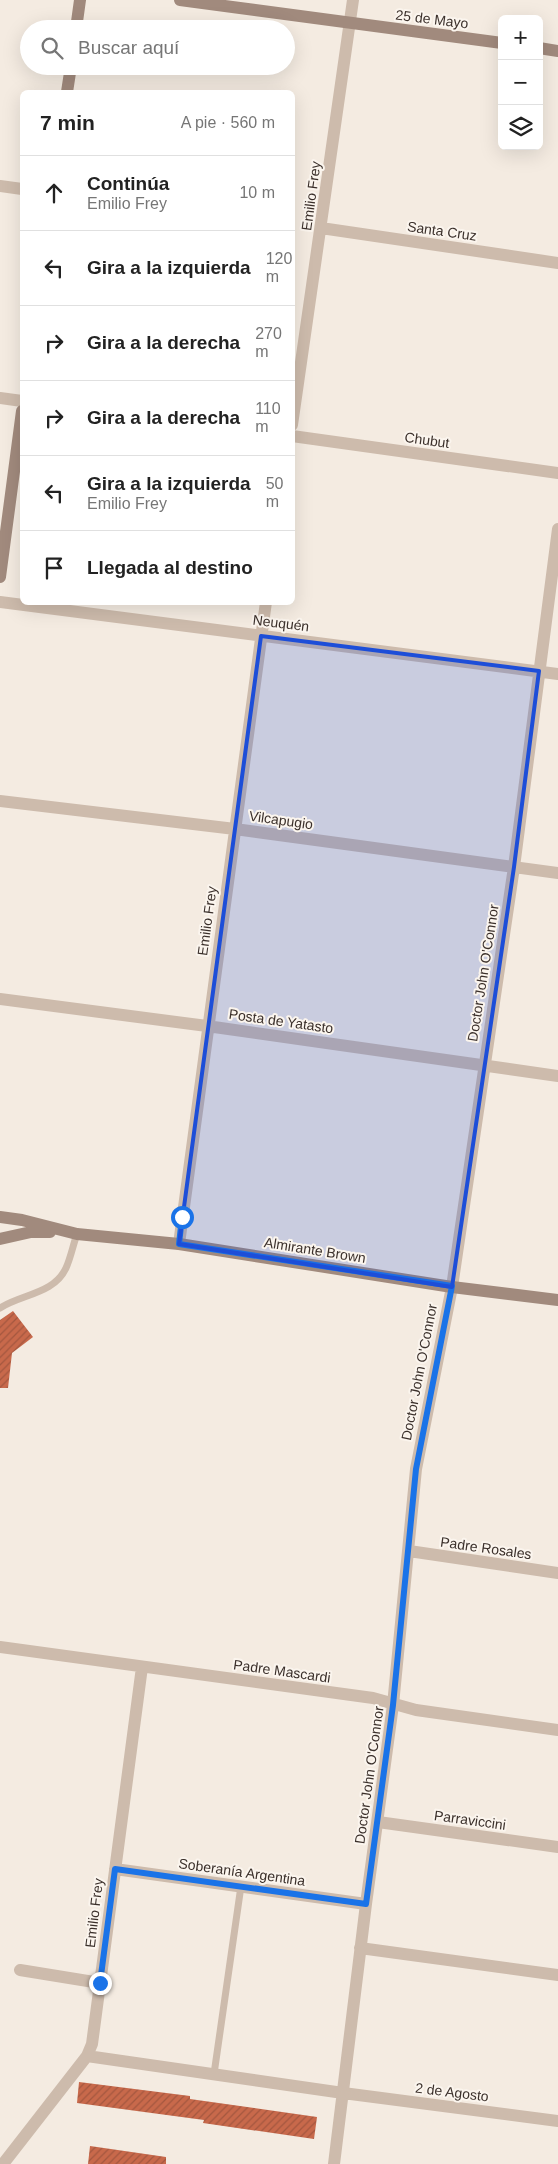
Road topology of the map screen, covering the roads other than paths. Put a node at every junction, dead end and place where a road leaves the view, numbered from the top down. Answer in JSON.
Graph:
{"nodes":[{"id":1,"x":80,"y":0,"type":"edge"},
{"id":2,"x":180,"y":0,"type":"edge"},
{"id":3,"x":353,"y":0,"type":"edge"},
{"id":4,"x":77,"y":20,"type":"edge"},
{"id":5,"x":349,"y":24,"type":"junction"},
{"id":6,"x":498,"y":43,"type":"edge"},
{"id":7,"x":543,"y":49,"type":"edge"},
{"id":8,"x":558,"y":51,"type":"edge"},
{"id":9,"x":70,"y":75,"type":"edge"},
{"id":10,"x":67,"y":90,"type":"edge"},
{"id":11,"x":0,"y":186,"type":"edge"},
{"id":12,"x":20,"y":189,"type":"edge"},
{"id":13,"x":321,"y":228,"type":"junction"},
{"id":14,"x":558,"y":263,"type":"edge"},
{"id":15,"x":0,"y":398,"type":"edge"},
{"id":16,"x":20,"y":401,"type":"edge"},
{"id":17,"x":295,"y":405,"type":"edge"},
{"id":18,"x":20,"y":426,"type":"edge"},
{"id":19,"x":295,"y":436,"type":"edge"},
{"id":20,"x":558,"y":473,"type":"edge"},
{"id":21,"x":558,"y":529,"type":"edge"},
{"id":22,"x":0,"y":577,"type":"edge"},
{"id":23,"x":0,"y":602,"type":"edge"},
{"id":24,"x":20,"y":605,"type":"edge"},
{"id":25,"x":23,"y":605,"type":"edge"},
{"id":26,"x":266,"y":605,"type":"edge"},
{"id":27,"x":262,"y":636,"type":"junction"},
{"id":28,"x":539,"y":671,"type":"junction"},
{"id":29,"x":558,"y":674,"type":"edge"},
{"id":30,"x":0,"y":801,"type":"edge"},
{"id":31,"x":235,"y":829,"type":"junction"},
{"id":32,"x":514,"y":867,"type":"junction"},
{"id":33,"x":558,"y":873,"type":"edge"},
{"id":34,"x":0,"y":999,"type":"edge"},
{"id":35,"x":208,"y":1026,"type":"junction"},
{"id":36,"x":484,"y":1066,"type":"junction"},
{"id":37,"x":558,"y":1076,"type":"edge"},
{"id":38,"x":0,"y":1217,"type":"edge"},
{"id":39,"x":72,"y":1233,"type":"junction"},
{"id":40,"x":0,"y":1239,"type":"edge"},
{"id":41,"x":179,"y":1244,"type":"junction"},
{"id":42,"x":452,"y":1286,"type":"junction"},
{"id":43,"x":558,"y":1300,"type":"edge"},
{"id":44,"x":0,"y":1308,"type":"edge"},
{"id":45,"x":409,"y":1551,"type":"junction"},
{"id":46,"x":558,"y":1573,"type":"edge"},
{"id":47,"x":0,"y":1647,"type":"edge"},
{"id":48,"x":142,"y":1667,"type":"junction"},
{"id":49,"x":393,"y":1705,"type":"junction"},
{"id":50,"x":558,"y":1730,"type":"edge"},
{"id":51,"x":378,"y":1822,"type":"junction"},
{"id":52,"x":558,"y":1847,"type":"edge"},
{"id":53,"x":115,"y":1869,"type":"junction"},
{"id":54,"x":241,"y":1886,"type":"junction"},
{"id":55,"x":366,"y":1904,"type":"junction"},
{"id":56,"x":360,"y":1948,"type":"junction"},
{"id":57,"x":20,"y":1970,"type":"dead end"},
{"id":58,"x":558,"y":1976,"type":"edge"},
{"id":59,"x":100,"y":1983,"type":"junction"},
{"id":60,"x":88,"y":2056,"type":"junction"},
{"id":61,"x":214,"y":2074,"type":"junction"},
{"id":62,"x":343,"y":2093,"type":"junction"},
{"id":63,"x":558,"y":2121,"type":"edge"},
{"id":64,"x":3,"y":2164,"type":"edge"},
{"id":65,"x":334,"y":2164,"type":"edge"}],
"edges":[{"from":1,"to":4,"type":"main road"},
{"from":2,"to":5,"type":"main road","name":"25 de Mayo"},
{"from":3,"to":5,"type":"street","name":"Emilio Frey"},
{"from":5,"to":6,"type":"main road","name":"25 de Mayo"},
{"from":5,"to":13,"type":"street","name":"Emilio Frey"},
{"from":7,"to":8,"type":"main road"},
{"from":9,"to":10,"type":"main road"},
{"from":11,"to":12,"type":"street"},
{"from":13,"to":14,"type":"street","name":"Santa Cruz"},
{"from":13,"to":17,"type":"street","name":"Emilio Frey"},
{"from":15,"to":16,"type":"street"},
{"from":18,"to":22,"type":"main road"},
{"from":19,"to":20,"type":"street","name":"Chubut"},
{"from":21,"to":28,"type":"street","name":"Doctor John O'Connor"},
{"from":23,"to":24,"type":"street","name":"Neuquén"},
{"from":25,"to":27,"type":"street","name":"Neuquén"},
{"from":26,"to":27,"type":"street","name":"Emilio Frey"},
{"from":27,"to":28,"type":"street","name":"Neuquén"},
{"from":27,"to":31,"type":"street","name":"Emilio Frey"},
{"from":28,"to":29,"type":"street","name":"Neuquén"},
{"from":28,"to":32,"type":"street","name":"Doctor John O'Connor"},
{"from":30,"to":31,"type":"street","name":"Vilcapugio"},
{"from":31,"to":32,"type":"street","name":"Vilcapugio"},
{"from":31,"to":35,"type":"street","name":"Emilio Frey"},
{"from":32,"to":33,"type":"street","name":"Vilcapugio"},
{"from":32,"to":36,"type":"street","name":"Doctor John O'Connor"},
{"from":34,"to":35,"type":"street","name":"Posta de Yatasto"},
{"from":35,"to":36,"type":"street","name":"Posta de Yatasto"},
{"from":35,"to":41,"type":"street","name":"Emilio Frey"},
{"from":36,"to":37,"type":"street","name":"Posta de Yatasto"},
{"from":36,"to":42,"type":"street","name":"Doctor John O'Connor"},
{"from":38,"to":39,"type":"main road","name":"Almirante Brown"},
{"from":39,"to":40,"type":"main road","name":"Almirante Brown"},
{"from":39,"to":41,"type":"main road","name":"Almirante Brown"},
{"from":39,"to":44,"type":"lane"},
{"from":41,"to":42,"type":"main road","name":"Almirante Brown"},
{"from":42,"to":43,"type":"main road","name":"Almirante Brown"},
{"from":42,"to":45,"type":"street","name":"Doctor John O'Connor"},
{"from":45,"to":46,"type":"street","name":"Padre Rosales"},
{"from":45,"to":49,"type":"street","name":"Doctor John O'Connor"},
{"from":47,"to":48,"type":"street","name":"Padre Mascardi"},
{"from":48,"to":49,"type":"street","name":"Padre Mascardi"},
{"from":48,"to":53,"type":"street","name":"Emilio Frey"},
{"from":49,"to":50,"type":"street","name":"Padre Mascardi"},
{"from":49,"to":51,"type":"street","name":"Doctor John O'Connor"},
{"from":51,"to":52,"type":"street","name":"Parraviccini"},
{"from":51,"to":55,"type":"street","name":"Doctor John O'Connor"},
{"from":53,"to":54,"type":"street","name":"Soberanía Argentina"},
{"from":53,"to":59,"type":"street","name":"Emilio Frey"},
{"from":54,"to":55,"type":"street","name":"Soberanía Argentina"},
{"from":54,"to":61,"type":"lane"},
{"from":55,"to":56,"type":"street","name":"Doctor John O'Connor"},
{"from":56,"to":58,"type":"street"},
{"from":56,"to":62,"type":"street","name":"Doctor John O'Connor"},
{"from":57,"to":59,"type":"street"},
{"from":59,"to":60,"type":"street","name":"Emilio Frey"},
{"from":60,"to":61,"type":"street","name":"2 de Agosto"},
{"from":60,"to":64,"type":"street","name":"Emilio Frey"},
{"from":61,"to":62,"type":"street","name":"2 de Agosto"},
{"from":62,"to":63,"type":"street","name":"2 de Agosto"},
{"from":62,"to":65,"type":"street","name":"Doctor John O'Connor"}]}
